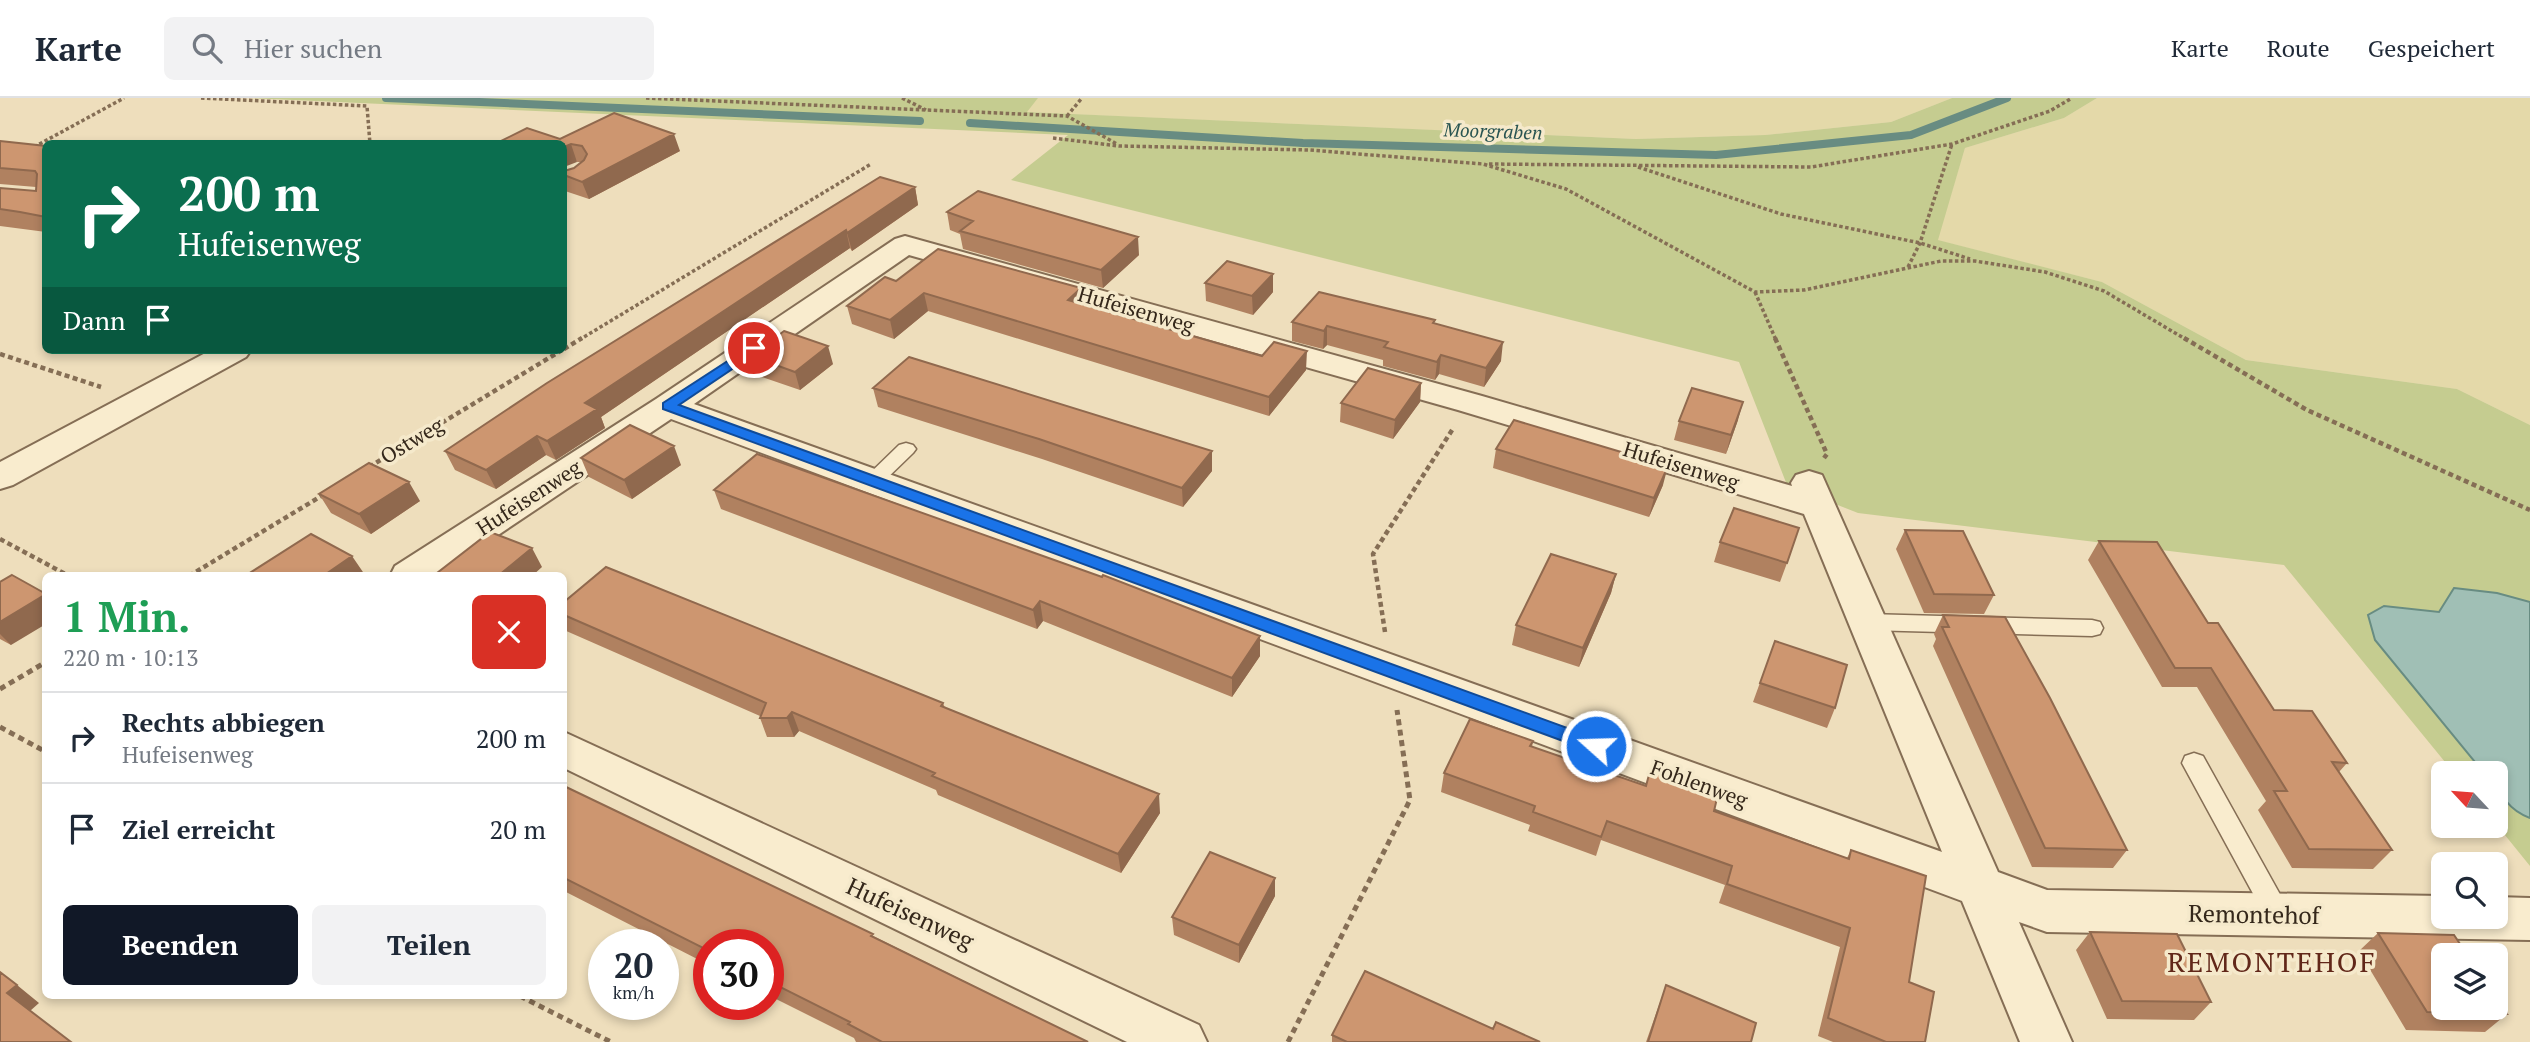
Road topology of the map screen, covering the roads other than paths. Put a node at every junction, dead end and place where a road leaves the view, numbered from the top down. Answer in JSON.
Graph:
{"nodes":[{"id":1,"x":227,"y":354,"type":"edge"},
{"id":2,"x":668,"y":406,"type":"junction"},
{"id":3,"x":906,"y":449,"type":"dead end"},
{"id":4,"x":0,"y":477,"type":"edge"},
{"id":5,"x":873,"y":481,"type":"junction"},
{"id":6,"x":415,"y":572,"type":"edge"},
{"id":7,"x":1867,"y":622,"type":"junction"},
{"id":8,"x":2092,"y":628,"type":"dead end"},
{"id":9,"x":567,"y":750,"type":"edge"},
{"id":10,"x":2194,"y":763,"type":"dead end"},
{"id":11,"x":1981,"y":888,"type":"junction"},
{"id":12,"x":2278,"y":915,"type":"junction"},
{"id":13,"x":2530,"y":919,"type":"edge"},
{"id":14,"x":1181,"y":1042,"type":"edge"},
{"id":15,"x":2046,"y":1042,"type":"edge"}],
"edges":[{"from":1,"to":4,"type":"street"},
{"from":2,"to":5,"type":"street","name":"Fohlenweg"},
{"from":2,"to":6,"type":"street","name":"Hufeisenweg"},
{"from":2,"to":7,"type":"street","name":"Hufeisenweg"},
{"from":3,"to":5,"type":"lane"},
{"from":5,"to":11,"type":"street","name":"Fohlenweg"},
{"from":7,"to":8,"type":"lane"},
{"from":7,"to":11,"type":"street"},
{"from":9,"to":14,"type":"street","name":"Hufeisenweg"},
{"from":10,"to":12,"type":"lane"},
{"from":11,"to":12,"type":"street","name":"Remontehof"},
{"from":11,"to":15,"type":"street"},
{"from":12,"to":13,"type":"street","name":"Remontehof"}]}
